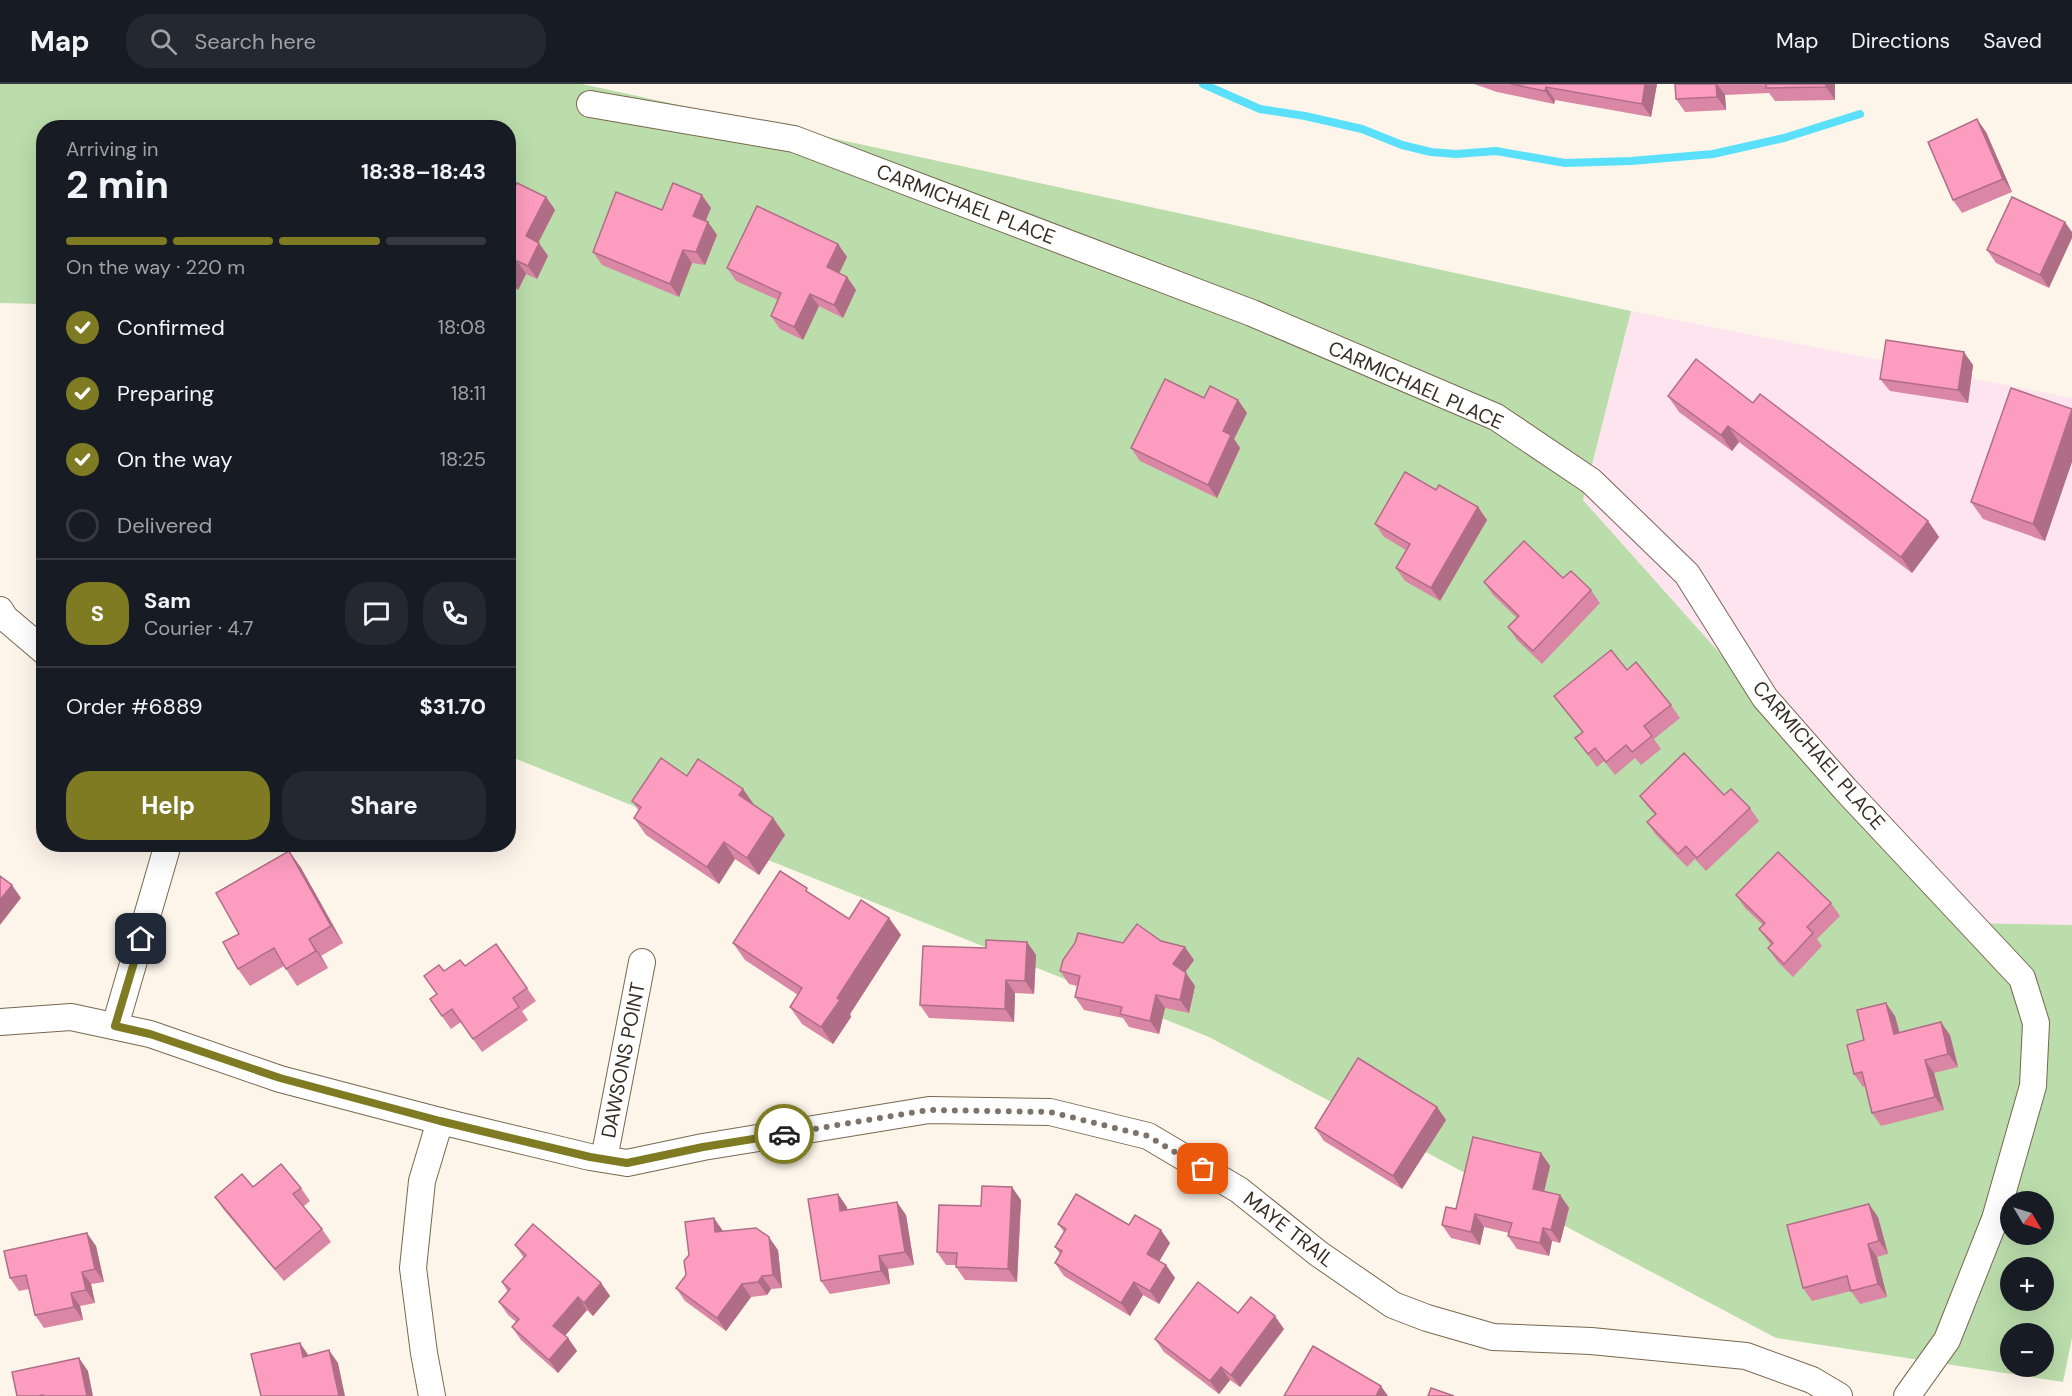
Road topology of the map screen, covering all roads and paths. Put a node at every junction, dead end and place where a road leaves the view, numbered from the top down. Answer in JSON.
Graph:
{"nodes":[{"id":1,"x":590,"y":104,"type":"dead end"},
{"id":2,"x":0,"y":610,"type":"edge"},
{"id":3,"x":36,"y":644,"type":"edge"},
{"id":4,"x":166,"y":852,"type":"edge"},
{"id":5,"x":642,"y":962,"type":"dead end"},
{"id":6,"x":0,"y":1022,"type":"edge"},
{"id":7,"x":115,"y":1026,"type":"junction"},
{"id":8,"x":440,"y":1121,"type":"junction"},
{"id":9,"x":604,"y":1159,"type":"junction"},
{"id":10,"x":432,"y":1396,"type":"edge"},
{"id":11,"x":1839,"y":1396,"type":"edge"},
{"id":12,"x":1907,"y":1396,"type":"edge"}],
"edges":[{"from":1,"to":12,"type":"street","name":"CARMICHAEL PLACE"},
{"from":2,"to":3,"type":"street"},
{"from":4,"to":7,"type":"street"},
{"from":5,"to":9,"type":"street","name":"DAWSONS POINT"},
{"from":6,"to":7,"type":"street","name":"MAYE TRAIL"},
{"from":7,"to":8,"type":"street","name":"MAYE TRAIL"},
{"from":8,"to":9,"type":"street","name":"MAYE TRAIL"},
{"from":8,"to":10,"type":"street"},
{"from":9,"to":11,"type":"street","name":"MAYE TRAIL"}]}
